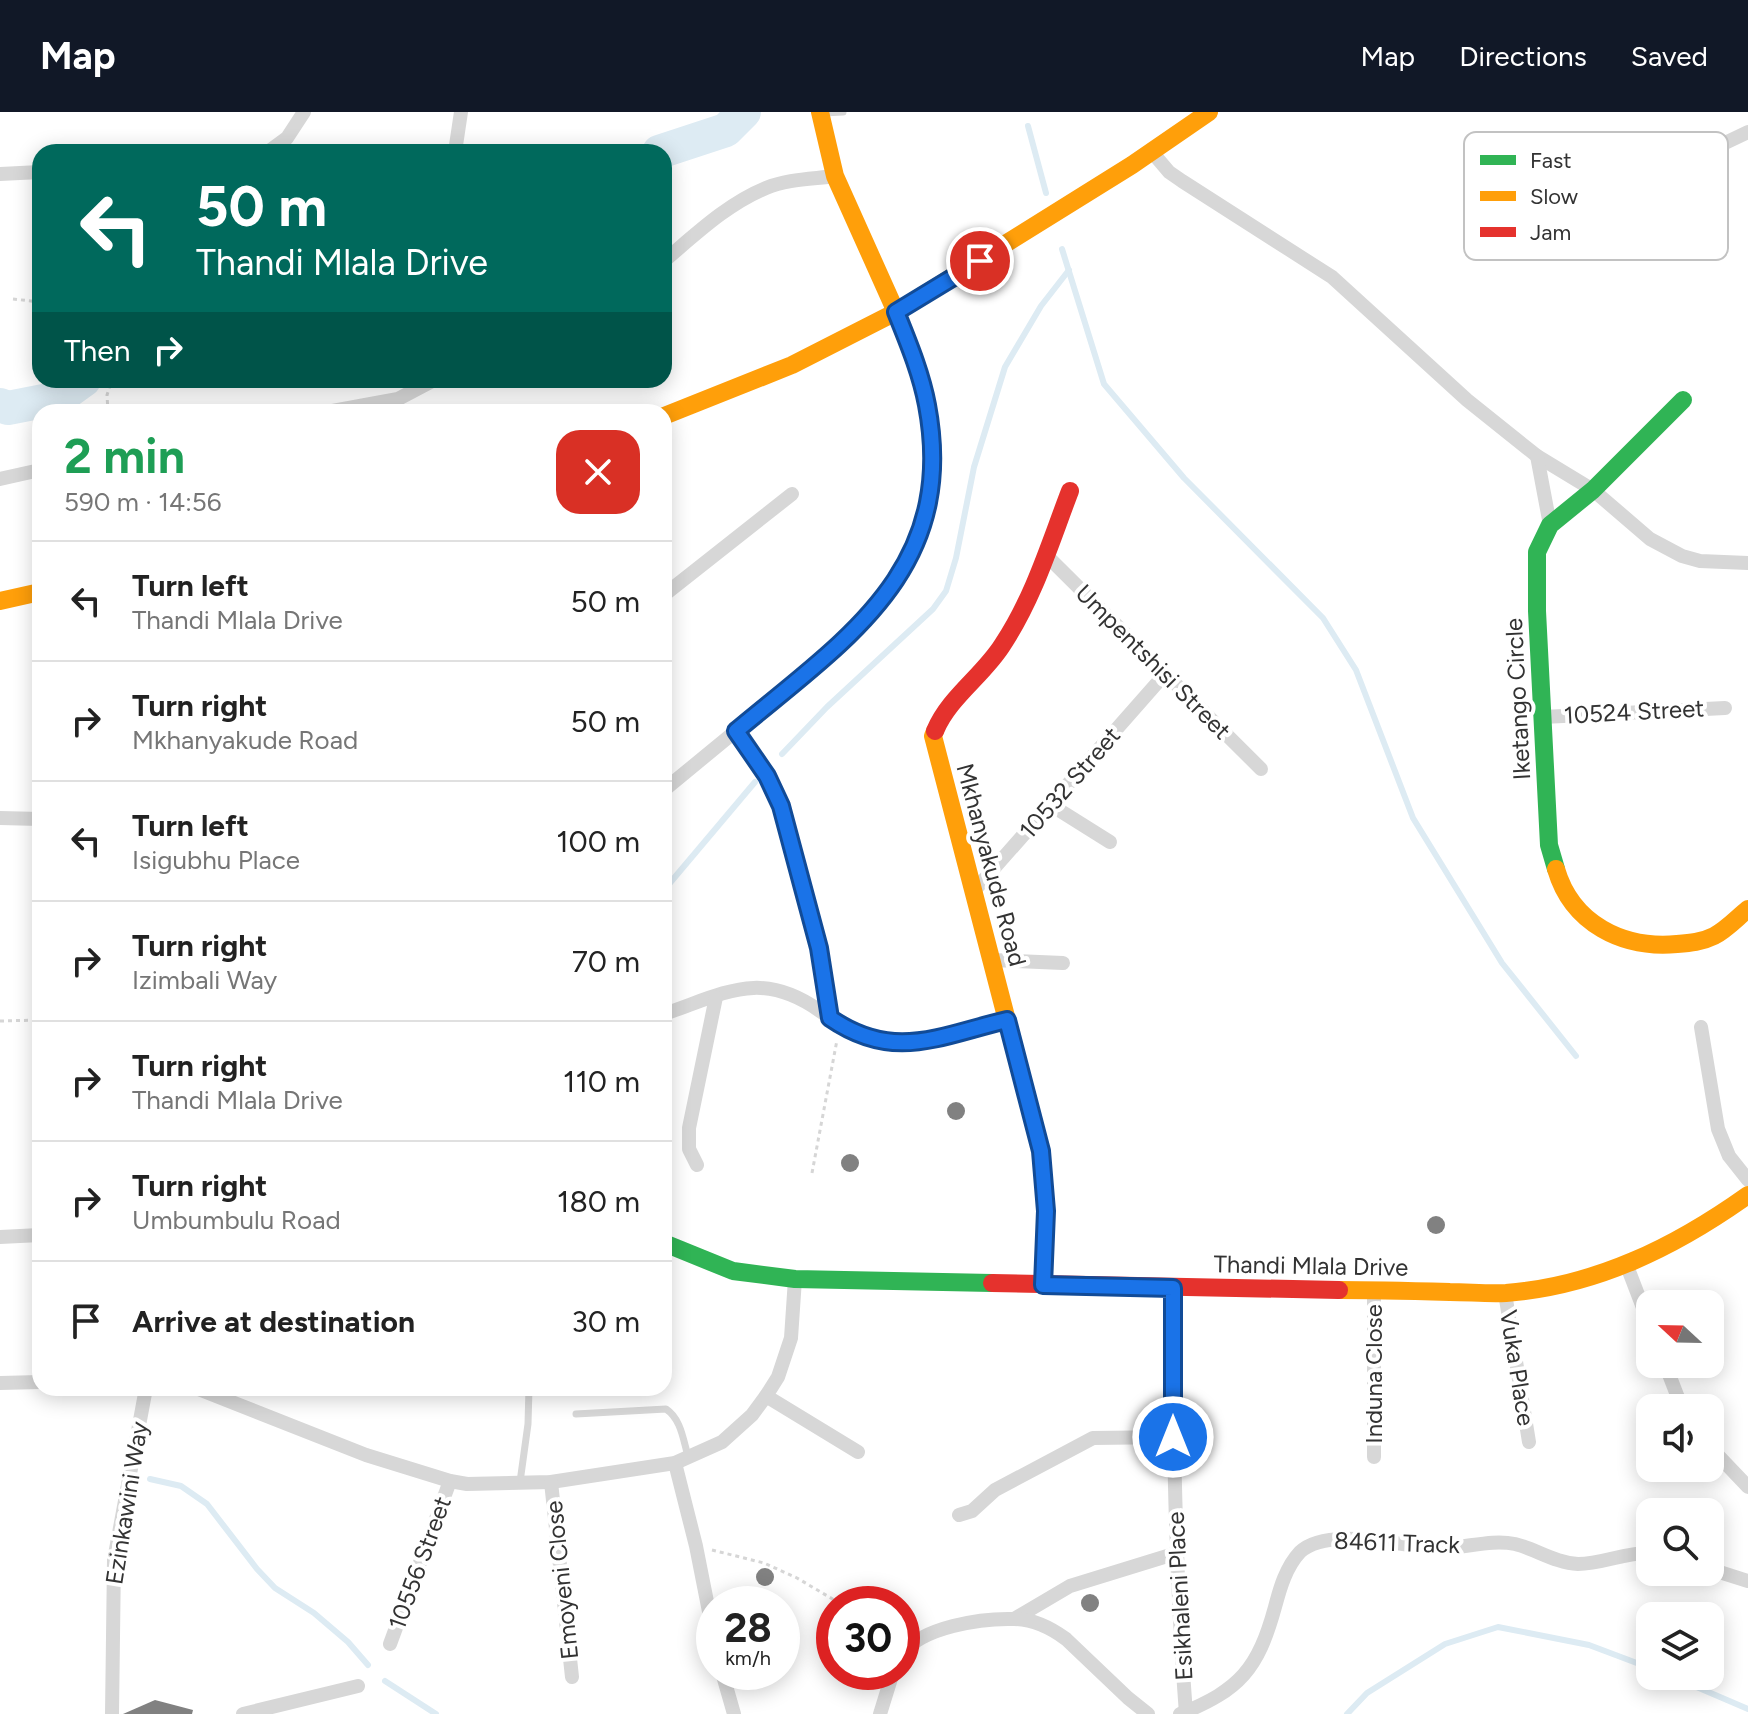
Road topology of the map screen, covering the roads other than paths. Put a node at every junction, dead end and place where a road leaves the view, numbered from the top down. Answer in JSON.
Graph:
{"nodes":[{"id":1,"x":304,"y":112,"type":"edge"},
{"id":2,"x":461,"y":112,"type":"edge"},
{"id":3,"x":843,"y":112,"type":"edge"},
{"id":4,"x":1209,"y":112,"type":"edge"},
{"id":5,"x":820,"y":113,"type":"edge"},
{"id":6,"x":1748,"y":132,"type":"edge"},
{"id":7,"x":1728,"y":142,"type":"edge"},
{"id":8,"x":279,"y":144,"type":"edge"},
{"id":9,"x":456,"y":144,"type":"edge"},
{"id":10,"x":1152,"y":152,"type":"junction"},
{"id":11,"x":32,"y":172,"type":"edge"},
{"id":12,"x":0,"y":174,"type":"edge"},
{"id":13,"x":835,"y":176,"type":"junction"},
{"id":14,"x":672,"y":254,"type":"edge"},
{"id":15,"x":896,"y":312,"type":"junction"},
{"id":16,"x":419,"y":388,"type":"edge"},
{"id":17,"x":1683,"y":400,"type":"dead end"},
{"id":18,"x":371,"y":404,"type":"edge"},
{"id":19,"x":672,"y":413,"type":"edge"},
{"id":20,"x":1537,"y":456,"type":"junction"},
{"id":21,"x":32,"y":472,"type":"edge"},
{"id":22,"x":0,"y":479,"type":"edge"},
{"id":23,"x":1593,"y":490,"type":"junction"},
{"id":24,"x":1070,"y":491,"type":"dead end"},
{"id":25,"x":792,"y":494,"type":"dead end"},
{"id":26,"x":1550,"y":525,"type":"junction"},
{"id":27,"x":1045,"y":554,"type":"junction"},
{"id":28,"x":1748,"y":563,"type":"edge"},
{"id":29,"x":672,"y":589,"type":"edge"},
{"id":30,"x":32,"y":594,"type":"edge"},
{"id":31,"x":0,"y":601,"type":"edge"},
{"id":32,"x":1165,"y":674,"type":"junction"},
{"id":33,"x":1725,"y":708,"type":"dead end"},
{"id":34,"x":1543,"y":717,"type":"junction"},
{"id":35,"x":736,"y":731,"type":"junction"},
{"id":36,"x":1261,"y":769,"type":"dead end"},
{"id":37,"x":672,"y":783,"type":"edge"},
{"id":38,"x":1051,"y":805,"type":"junction"},
{"id":39,"x":1,"y":814,"type":"edge"},
{"id":40,"x":32,"y":818,"type":"edge"},
{"id":41,"x":1110,"y":842,"type":"dead end"},
{"id":42,"x":974,"y":891,"type":"junction"},
{"id":43,"x":1748,"y":909,"type":"edge"},
{"id":44,"x":992,"y":960,"type":"junction"},
{"id":45,"x":1063,"y":963,"type":"dead end"},
{"id":46,"x":716,"y":997,"type":"junction"},
{"id":47,"x":672,"y":1011,"type":"edge"},
{"id":48,"x":1007,"y":1020,"type":"junction"},
{"id":49,"x":835,"y":1021,"type":"junction"},
{"id":50,"x":1701,"y":1027,"type":"dead end"},
{"id":51,"x":697,"y":1165,"type":"dead end"},
{"id":52,"x":1748,"y":1180,"type":"edge"},
{"id":53,"x":1748,"y":1195,"type":"edge"},
{"id":54,"x":32,"y":1235,"type":"edge"},
{"id":55,"x":0,"y":1237,"type":"edge"},
{"id":56,"x":672,"y":1246,"type":"edge"},
{"id":57,"x":1627,"y":1266,"type":"junction"},
{"id":58,"x":795,"y":1279,"type":"junction"},
{"id":59,"x":1043,"y":1285,"type":"junction"},
{"id":60,"x":1173,"y":1288,"type":"junction"},
{"id":61,"x":1636,"y":1290,"type":"edge"},
{"id":62,"x":1374,"y":1292,"type":"junction"},
{"id":63,"x":1505,"y":1293,"type":"junction"},
{"id":64,"x":32,"y":1382,"type":"edge"},
{"id":65,"x":0,"y":1383,"type":"edge"},
{"id":66,"x":145,"y":1396,"type":"edge"},
{"id":67,"x":216,"y":1396,"type":"edge"},
{"id":68,"x":529,"y":1396,"type":"edge"},
{"id":69,"x":766,"y":1396,"type":"junction"},
{"id":70,"x":576,"y":1414,"type":"dead end"},
{"id":71,"x":1173,"y":1437,"type":"junction"},
{"id":72,"x":1529,"y":1442,"type":"dead end"},
{"id":73,"x":858,"y":1452,"type":"dead end"},
{"id":74,"x":1374,"y":1457,"type":"dead end"},
{"id":75,"x":682,"y":1461,"type":"junction"},
{"id":76,"x":1724,"y":1462,"type":"edge"},
{"id":77,"x":450,"y":1481,"type":"junction"},
{"id":78,"x":520,"y":1482,"type":"junction"},
{"id":79,"x":551,"y":1482,"type":"junction"},
{"id":80,"x":1748,"y":1487,"type":"edge"},
{"id":81,"x":959,"y":1515,"type":"dead end"},
{"id":82,"x":1177,"y":1553,"type":"junction"},
{"id":83,"x":1636,"y":1555,"type":"edge"},
{"id":84,"x":1724,"y":1573,"type":"edge"},
{"id":85,"x":1748,"y":1581,"type":"edge"},
{"id":86,"x":704,"y":1586,"type":"edge"},
{"id":87,"x":1014,"y":1619,"type":"junction"},
{"id":88,"x":920,"y":1638,"type":"edge"},
{"id":89,"x":390,"y":1644,"type":"dead end"},
{"id":90,"x":572,"y":1677,"type":"dead end"},
{"id":91,"x":358,"y":1686,"type":"dead end"},
{"id":92,"x":727,"y":1690,"type":"edge"},
{"id":93,"x":887,"y":1690,"type":"edge"},
{"id":94,"x":1184,"y":1713,"type":"edge"},
{"id":95,"x":112,"y":1714,"type":"edge"},
{"id":96,"x":243,"y":1714,"type":"edge"},
{"id":97,"x":734,"y":1714,"type":"edge"},
{"id":98,"x":880,"y":1714,"type":"edge"},
{"id":99,"x":1148,"y":1714,"type":"edge"}],
"edges":[{"from":1,"to":8,"type":"street"},
{"from":2,"to":9,"type":"street"},
{"from":3,"to":5,"type":"lane"},
{"from":4,"to":10,"type":"street"},
{"from":5,"to":13,"type":"street"},
{"from":6,"to":7,"type":"street"},
{"from":10,"to":15,"type":"street"},
{"from":10,"to":20,"type":"street"},
{"from":11,"to":12,"type":"street"},
{"from":13,"to":14,"type":"street"},
{"from":13,"to":15,"type":"street"},
{"from":15,"to":19,"type":"street"},
{"from":15,"to":35,"type":"street"},
{"from":16,"to":18,"type":"street"},
{"from":17,"to":23,"type":"street","name":"Iketango Circle"},
{"from":20,"to":23,"type":"street"},
{"from":20,"to":26,"type":"street"},
{"from":21,"to":22,"type":"street"},
{"from":23,"to":26,"type":"street","name":"Iketango Circle"},
{"from":23,"to":28,"type":"street"},
{"from":24,"to":27,"type":"street","name":"Mkhanyakude Road"},
{"from":25,"to":29,"type":"street"},
{"from":26,"to":34,"type":"street","name":"Iketango Circle"},
{"from":27,"to":32,"type":"street","name":"Umpentshisi Street"},
{"from":27,"to":42,"type":"street","name":"Mkhanyakude Road"},
{"from":30,"to":31,"type":"street"},
{"from":32,"to":36,"type":"street","name":"Umpentshisi Street"},
{"from":32,"to":38,"type":"street","name":"10532 Street"},
{"from":33,"to":34,"type":"street","name":"10524 Street"},
{"from":34,"to":43,"type":"street","name":"Iketango Circle"},
{"from":35,"to":37,"type":"street"},
{"from":35,"to":49,"type":"street"},
{"from":38,"to":41,"type":"street"},
{"from":38,"to":42,"type":"street","name":"10532 Street"},
{"from":39,"to":40,"type":"street"},
{"from":42,"to":44,"type":"street","name":"Mkhanyakude Road"},
{"from":44,"to":45,"type":"street"},
{"from":44,"to":48,"type":"street","name":"Mkhanyakude Road"},
{"from":46,"to":47,"type":"street"},
{"from":46,"to":49,"type":"street"},
{"from":46,"to":51,"type":"street"},
{"from":48,"to":49,"type":"street"},
{"from":48,"to":59,"type":"street","name":"Mkhanyakude Road"},
{"from":50,"to":52,"type":"street"},
{"from":53,"to":57,"type":"street","name":"Thandi Mlala Drive"},
{"from":54,"to":55,"type":"street"},
{"from":56,"to":58,"type":"street","name":"Thandi Mlala Drive"},
{"from":57,"to":61,"type":"street"},
{"from":57,"to":63,"type":"street","name":"Thandi Mlala Drive"},
{"from":58,"to":59,"type":"street","name":"Thandi Mlala Drive"},
{"from":58,"to":69,"type":"street"},
{"from":59,"to":60,"type":"street","name":"Thandi Mlala Drive"},
{"from":60,"to":62,"type":"street","name":"Thandi Mlala Drive"},
{"from":60,"to":71,"type":"street","name":"Esikhaleni Place"},
{"from":62,"to":63,"type":"street","name":"Thandi Mlala Drive"},
{"from":62,"to":74,"type":"street","name":"Induna Close"},
{"from":63,"to":72,"type":"street","name":"Vuka Place"},
{"from":64,"to":65,"type":"street"},
{"from":66,"to":95,"type":"street","name":"Ezinkawini Way"},
{"from":67,"to":77,"type":"street"},
{"from":68,"to":78,"type":"lane"},
{"from":69,"to":73,"type":"street"},
{"from":69,"to":75,"type":"street"},
{"from":70,"to":75,"type":"lane"},
{"from":71,"to":81,"type":"street"},
{"from":71,"to":82,"type":"street","name":"Esikhaleni Place"},
{"from":75,"to":79,"type":"street"},
{"from":75,"to":86,"type":"street"},
{"from":76,"to":80,"type":"street"},
{"from":77,"to":78,"type":"street"},
{"from":77,"to":89,"type":"street","name":"10556 Street"},
{"from":78,"to":79,"type":"street"},
{"from":79,"to":90,"type":"street","name":"Emoyeni Close"},
{"from":82,"to":87,"type":"street"},
{"from":82,"to":94,"type":"street","name":"Esikhaleni Place"},
{"from":83,"to":94,"type":"street","name":"84611 Track"},
{"from":84,"to":85,"type":"street"},
{"from":87,"to":88,"type":"street"},
{"from":87,"to":99,"type":"street"},
{"from":91,"to":96,"type":"street"},
{"from":92,"to":97,"type":"street"},
{"from":93,"to":98,"type":"street"}]}
